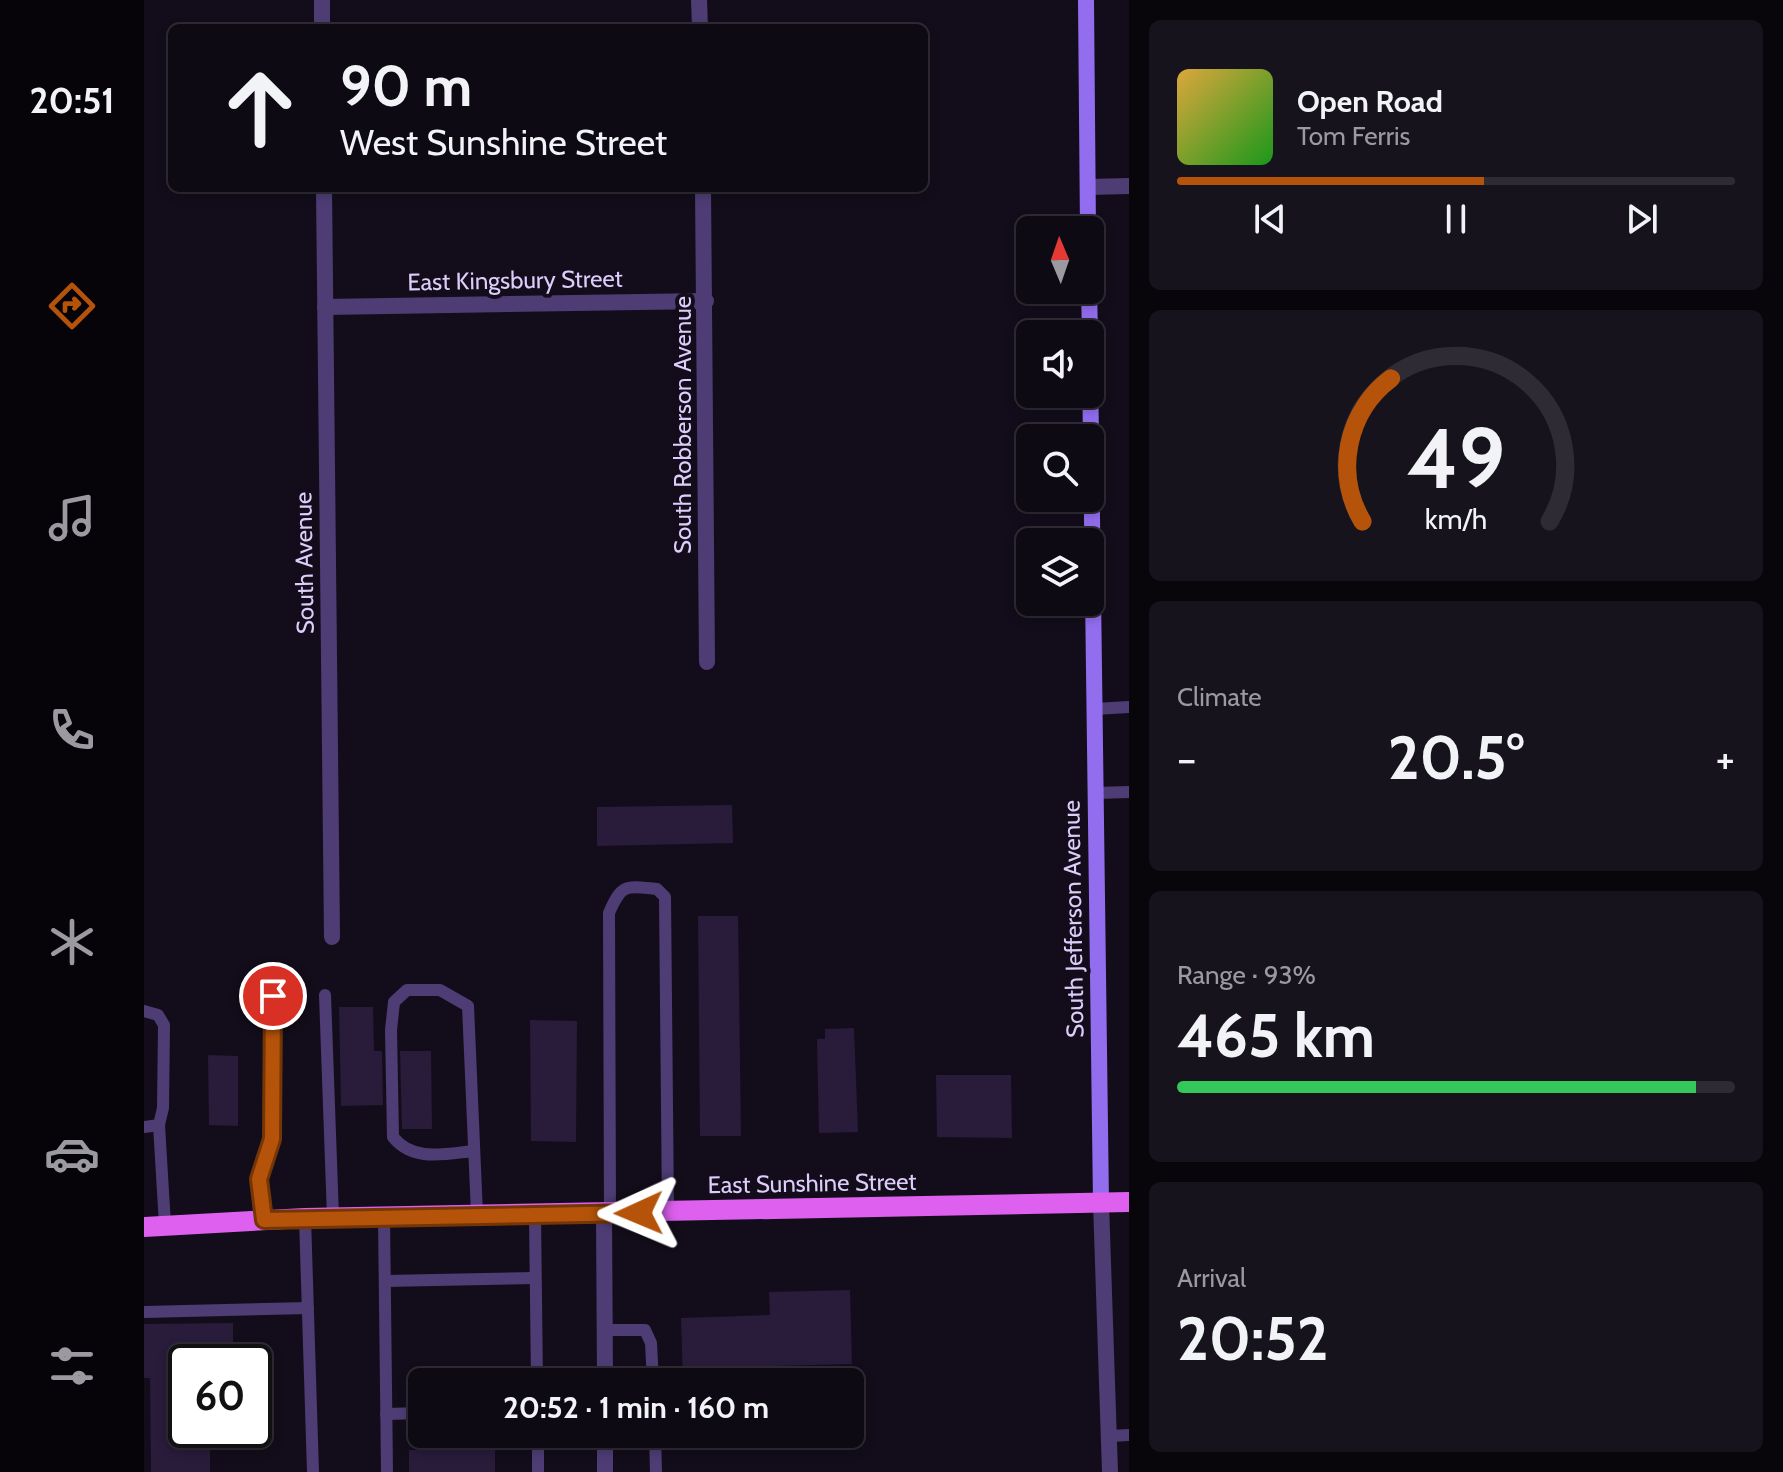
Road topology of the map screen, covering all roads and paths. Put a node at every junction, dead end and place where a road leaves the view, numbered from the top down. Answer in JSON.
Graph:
{"nodes":[{"id":1,"x":322,"y":0,"type":"edge"},
{"id":2,"x":699,"y":0,"type":"edge"},
{"id":3,"x":1086,"y":0,"type":"edge"},
{"id":4,"x":322,"y":24,"type":"edge"},
{"id":5,"x":700,"y":24,"type":"edge"},
{"id":6,"x":1129,"y":186,"type":"edge"},
{"id":7,"x":1088,"y":187,"type":"junction"},
{"id":8,"x":324,"y":192,"type":"edge"},
{"id":9,"x":703,"y":192,"type":"edge"},
{"id":10,"x":1088,"y":216,"type":"edge"},
{"id":11,"x":706,"y":301,"type":"junction"},
{"id":12,"x":325,"y":307,"type":"junction"},
{"id":13,"x":1090,"y":408,"type":"edge"},
{"id":14,"x":707,"y":662,"type":"dead end"},
{"id":15,"x":1129,"y":707,"type":"edge"},
{"id":16,"x":1094,"y":709,"type":"junction"},
{"id":17,"x":1129,"y":792,"type":"edge"},
{"id":18,"x":1096,"y":793,"type":"junction"},
{"id":19,"x":332,"y":937,"type":"dead end"},
{"id":20,"x":325,"y":995,"type":"dead end"},
{"id":21,"x":273,"y":996,"type":"dead end"},
{"id":22,"x":144,"y":1011,"type":"edge"},
{"id":23,"x":159,"y":1125,"type":"junction"},
{"id":24,"x":144,"y":1127,"type":"edge"},
{"id":25,"x":473,"y":1151,"type":"junction"},
{"id":26,"x":1129,"y":1202,"type":"edge"},
{"id":27,"x":1101,"y":1203,"type":"junction"},
{"id":28,"x":668,"y":1212,"type":"junction"},
{"id":29,"x":607,"y":1213,"type":"junction"},
{"id":30,"x":477,"y":1214,"type":"junction"},
{"id":31,"x":535,"y":1215,"type":"junction"},
{"id":32,"x":333,"y":1217,"type":"junction"},
{"id":33,"x":384,"y":1217,"type":"junction"},
{"id":34,"x":305,"y":1218,"type":"junction"},
{"id":35,"x":264,"y":1220,"type":"junction"},
{"id":36,"x":165,"y":1225,"type":"junction"},
{"id":37,"x":144,"y":1227,"type":"edge"},
{"id":38,"x":535,"y":1278,"type":"junction"},
{"id":39,"x":385,"y":1281,"type":"junction"},
{"id":40,"x":308,"y":1308,"type":"junction"},
{"id":41,"x":144,"y":1312,"type":"edge"},
{"id":42,"x":604,"y":1330,"type":"junction"},
{"id":43,"x":537,"y":1368,"type":"edge"},
{"id":44,"x":605,"y":1368,"type":"edge"},
{"id":45,"x":652,"y":1368,"type":"edge"},
{"id":46,"x":408,"y":1413,"type":"edge"},
{"id":47,"x":386,"y":1414,"type":"junction"},
{"id":48,"x":1129,"y":1435,"type":"edge"},
{"id":49,"x":1109,"y":1436,"type":"junction"},
{"id":50,"x":538,"y":1448,"type":"edge"},
{"id":51,"x":605,"y":1448,"type":"edge"},
{"id":52,"x":655,"y":1448,"type":"edge"},
{"id":53,"x":313,"y":1472,"type":"edge"},
{"id":54,"x":387,"y":1472,"type":"edge"},
{"id":55,"x":538,"y":1472,"type":"edge"},
{"id":56,"x":605,"y":1472,"type":"edge"},
{"id":57,"x":656,"y":1472,"type":"edge"},
{"id":58,"x":1110,"y":1472,"type":"edge"}],
"edges":[{"from":1,"to":4,"type":"street"},
{"from":2,"to":5,"type":"street"},
{"from":3,"to":7,"type":"main road"},
{"from":6,"to":7,"type":"street"},
{"from":7,"to":10,"type":"main road"},
{"from":8,"to":12,"type":"street","name":"South Avenue"},
{"from":9,"to":11,"type":"street","name":"South Robberson Avenue"},
{"from":11,"to":12,"type":"street","name":"East Kingsbury Street"},
{"from":11,"to":14,"type":"street","name":"South Robberson Avenue"},
{"from":12,"to":19,"type":"street","name":"South Avenue"},
{"from":13,"to":16,"type":"main road","name":"South Jefferson Avenue"},
{"from":15,"to":16,"type":"lane"},
{"from":16,"to":18,"type":"main road","name":"South Jefferson Avenue"},
{"from":17,"to":18,"type":"lane"},
{"from":18,"to":27,"type":"main road","name":"South Jefferson Avenue"},
{"from":20,"to":32,"type":"lane"},
{"from":21,"to":35,"type":"lane"},
{"from":22,"to":23,"type":"lane"},
{"from":23,"to":24,"type":"lane"},
{"from":23,"to":36,"type":"lane"},
{"from":25,"to":25,"type":"lane"},
{"from":25,"to":30,"type":"lane"},
{"from":26,"to":27,"type":"main road","name":"East Sunshine Street"},
{"from":27,"to":28,"type":"main road","name":"East Sunshine Street"},
{"from":27,"to":49,"type":"street","name":"South Jefferson Avenue"},
{"from":28,"to":29,"type":"main road","name":"East Sunshine Street"},
{"from":28,"to":29,"type":"lane"},
{"from":29,"to":31,"type":"main road","name":"East Sunshine Street"},
{"from":29,"to":42,"type":"street"},
{"from":30,"to":31,"type":"main road","name":"East Sunshine Street"},
{"from":30,"to":33,"type":"main road","name":"East Sunshine Street"},
{"from":31,"to":38,"type":"lane"},
{"from":32,"to":33,"type":"main road","name":"East Sunshine Street"},
{"from":32,"to":34,"type":"main road","name":"East Sunshine Street"},
{"from":33,"to":39,"type":"lane"},
{"from":34,"to":35,"type":"main road","name":"East Sunshine Street"},
{"from":34,"to":40,"type":"lane"},
{"from":35,"to":36,"type":"main road","name":"East Sunshine Street"},
{"from":36,"to":37,"type":"main road","name":"East Sunshine Street"},
{"from":38,"to":39,"type":"lane"},
{"from":38,"to":43,"type":"lane"},
{"from":39,"to":47,"type":"lane"},
{"from":40,"to":41,"type":"lane"},
{"from":40,"to":53,"type":"lane"},
{"from":42,"to":44,"type":"street"},
{"from":42,"to":45,"type":"lane"},
{"from":46,"to":47,"type":"lane"},
{"from":47,"to":54,"type":"lane"},
{"from":48,"to":49,"type":"lane"},
{"from":49,"to":58,"type":"street","name":"South Jefferson Avenue"},
{"from":50,"to":55,"type":"lane"},
{"from":51,"to":56,"type":"street"},
{"from":52,"to":57,"type":"lane"}]}
